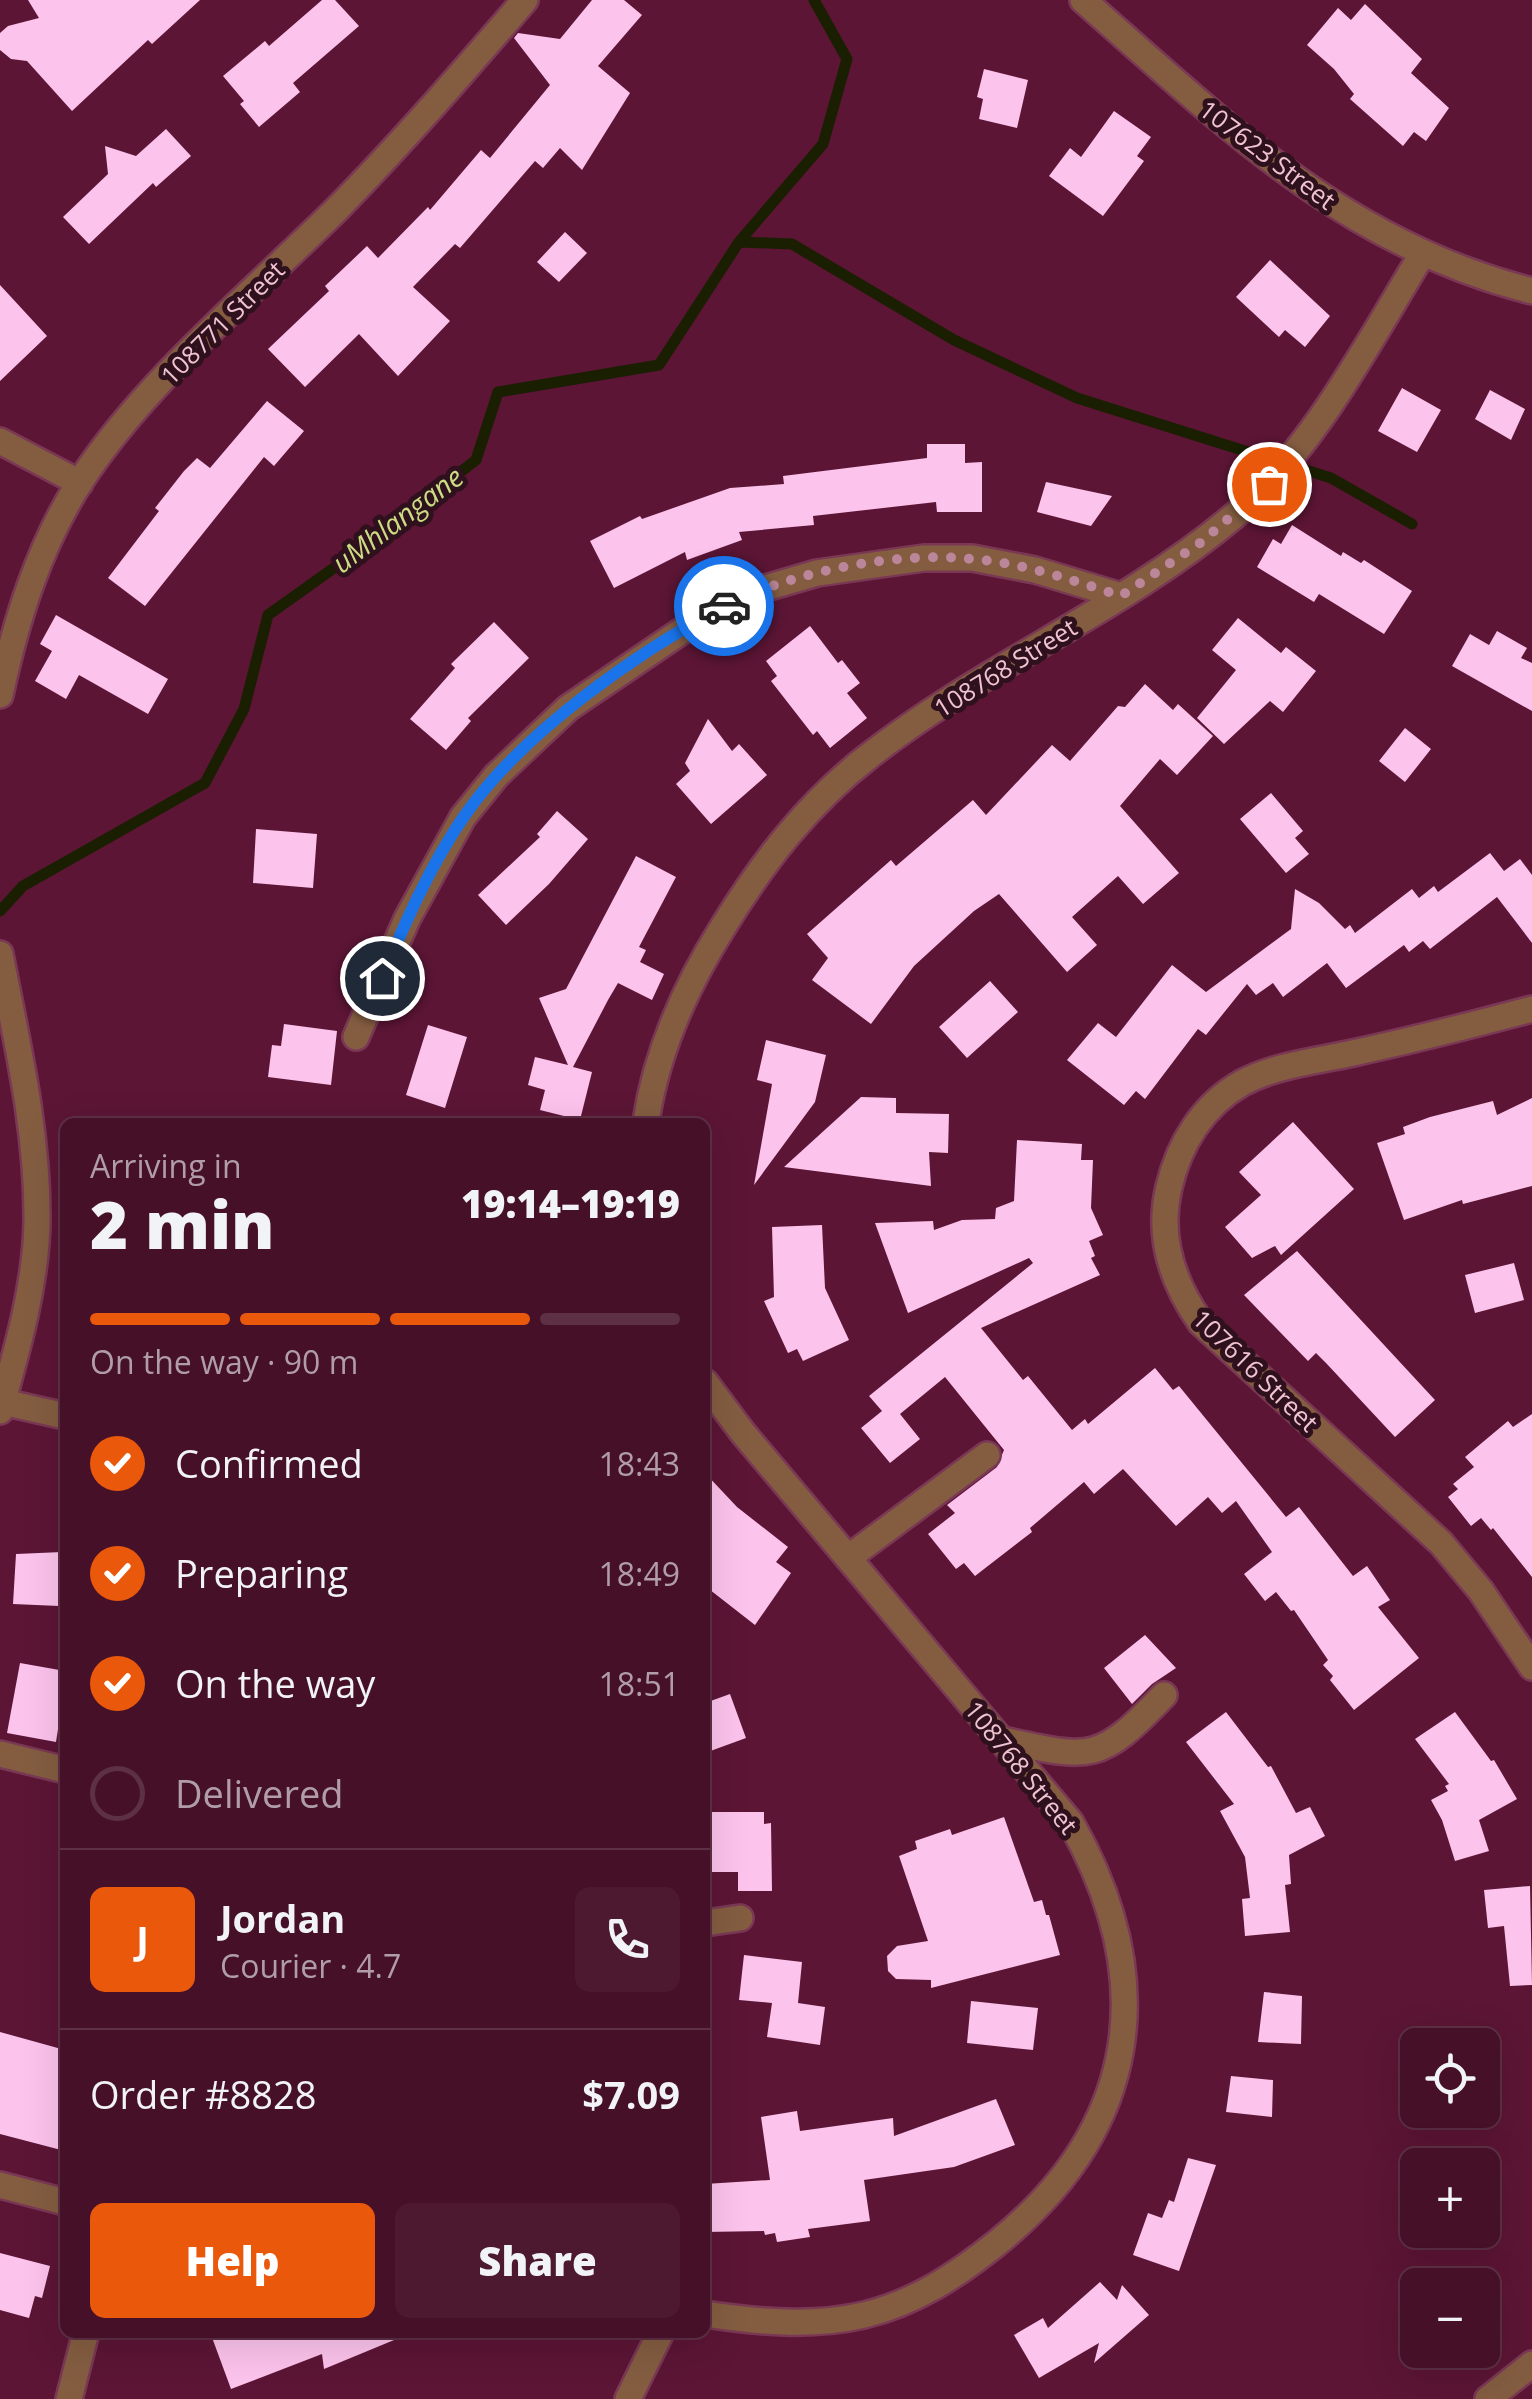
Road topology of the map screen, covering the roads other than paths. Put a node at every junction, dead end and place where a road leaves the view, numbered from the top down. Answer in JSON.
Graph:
{"nodes":[{"id":1,"x":524,"y":0,"type":"edge"},
{"id":2,"x":1083,"y":0,"type":"edge"},
{"id":3,"x":1423,"y":253,"type":"junction"},
{"id":4,"x":1532,"y":291,"type":"edge"},
{"id":5,"x":0,"y":441,"type":"edge"},
{"id":6,"x":80,"y":483,"type":"junction"},
{"id":7,"x":1121,"y":596,"type":"junction"},
{"id":8,"x":0,"y":695,"type":"edge"},
{"id":9,"x":0,"y":954,"type":"edge"},
{"id":10,"x":1532,"y":1010,"type":"edge"},
{"id":11,"x":356,"y":1038,"type":"dead end"},
{"id":12,"x":647,"y":1118,"type":"edge"},
{"id":13,"x":710,"y":1389,"type":"edge"},
{"id":14,"x":1,"y":1406,"type":"edge"},
{"id":15,"x":60,"y":1415,"type":"edge"},
{"id":16,"x":987,"y":1456,"type":"dead end"},
{"id":17,"x":848,"y":1558,"type":"junction"},
{"id":18,"x":1532,"y":1667,"type":"edge"},
{"id":19,"x":1164,"y":1695,"type":"dead end"},
{"id":20,"x":1003,"y":1740,"type":"junction"},
{"id":21,"x":0,"y":1754,"type":"edge"},
{"id":22,"x":60,"y":1769,"type":"edge"},
{"id":23,"x":740,"y":1918,"type":"dead end"},
{"id":24,"x":710,"y":1922,"type":"edge"},
{"id":25,"x":0,"y":2185,"type":"edge"},
{"id":26,"x":60,"y":2201,"type":"edge"},
{"id":27,"x":710,"y":2315,"type":"edge"},
{"id":28,"x":84,"y":2338,"type":"edge"},
{"id":29,"x":658,"y":2338,"type":"edge"},
{"id":30,"x":1532,"y":2364,"type":"edge"},
{"id":31,"x":68,"y":2399,"type":"edge"},
{"id":32,"x":628,"y":2399,"type":"edge"},
{"id":33,"x":1488,"y":2399,"type":"edge"}],
"edges":[{"from":1,"to":6,"type":"street","name":"108771 Street"},
{"from":2,"to":3,"type":"street","name":"107623 Street"},
{"from":3,"to":4,"type":"street","name":"107623 Street"},
{"from":3,"to":7,"type":"street","name":"108768 Street"},
{"from":5,"to":6,"type":"street"},
{"from":6,"to":8,"type":"street","name":"108771 Street"},
{"from":7,"to":11,"type":"street"},
{"from":7,"to":12,"type":"street","name":"108768 Street"},
{"from":9,"to":14,"type":"street"},
{"from":10,"to":18,"type":"street","name":"107616 Street"},
{"from":13,"to":17,"type":"street","name":"108768 Street"},
{"from":14,"to":15,"type":"street"},
{"from":16,"to":17,"type":"street"},
{"from":17,"to":20,"type":"street","name":"108768 Street"},
{"from":19,"to":20,"type":"street"},
{"from":20,"to":27,"type":"street","name":"108768 Street"},
{"from":21,"to":22,"type":"street"},
{"from":23,"to":24,"type":"street"},
{"from":25,"to":26,"type":"street"},
{"from":28,"to":31,"type":"street"},
{"from":29,"to":32,"type":"street"},
{"from":30,"to":33,"type":"street"}]}
